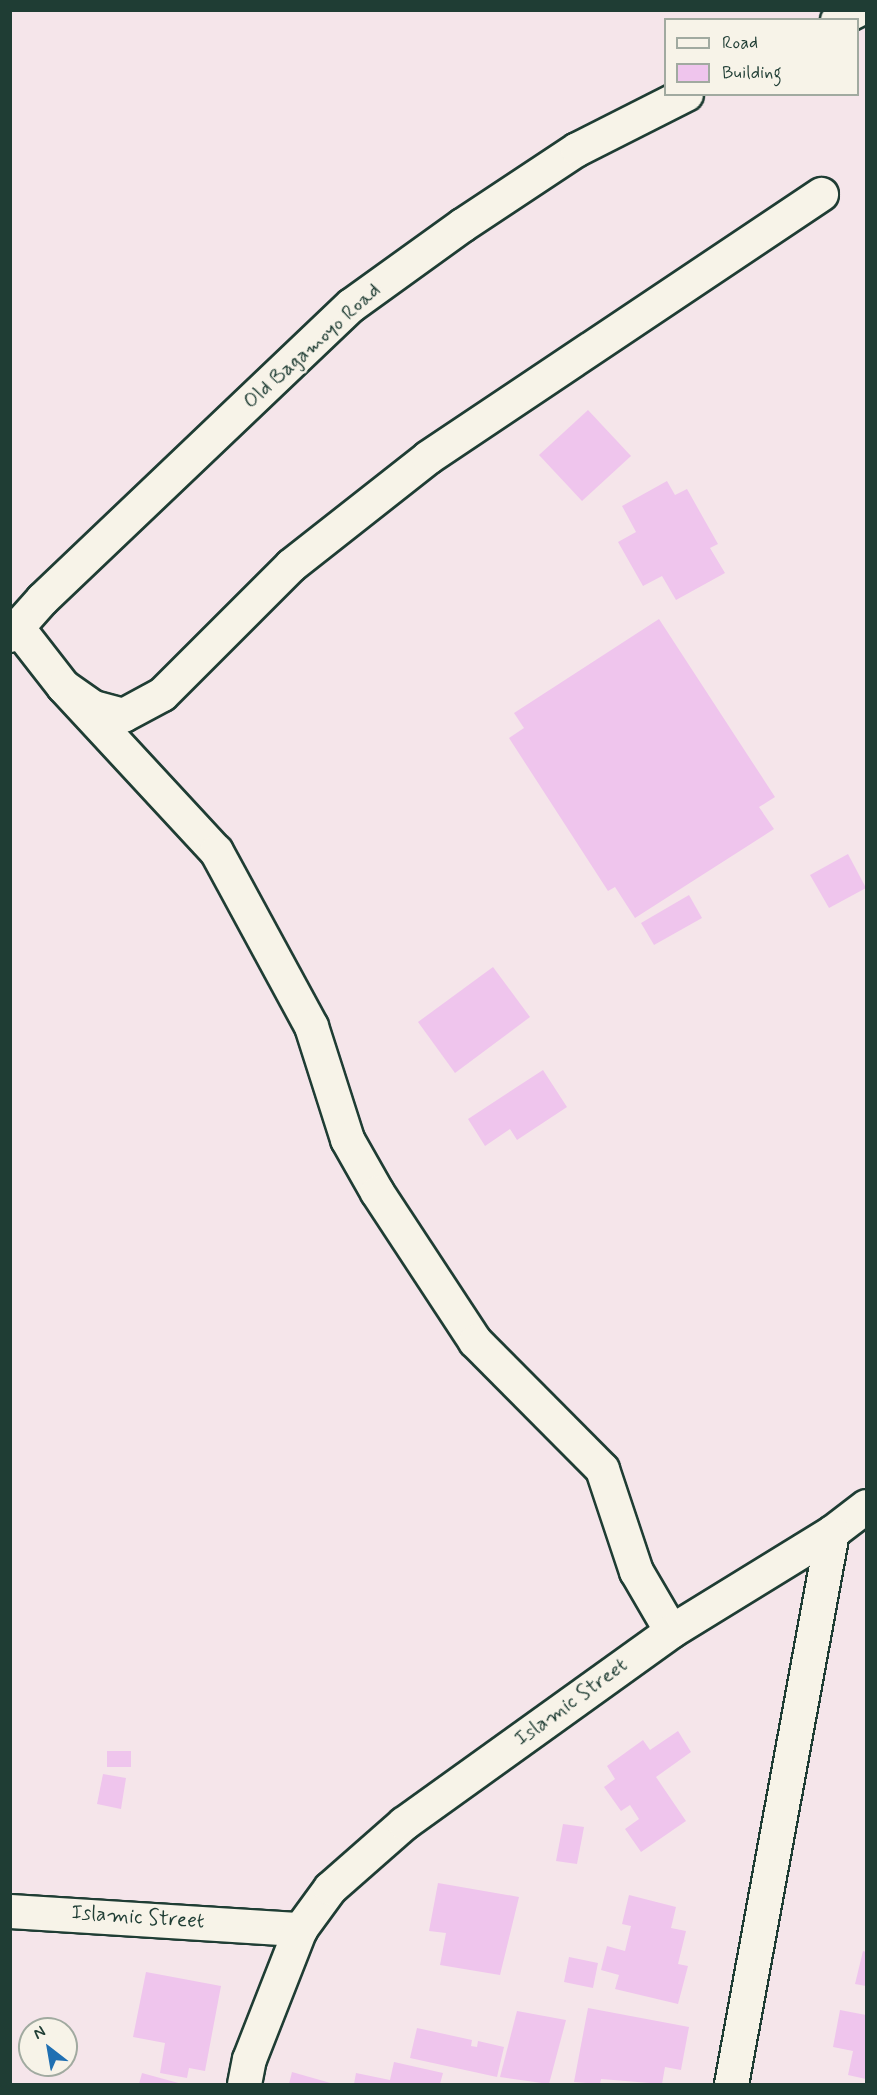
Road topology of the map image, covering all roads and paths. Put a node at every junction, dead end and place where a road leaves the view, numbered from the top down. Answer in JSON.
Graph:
{"nodes":[{"id":1,"x":857,"y":10,"type":"edge"},
{"id":2,"x":841,"y":18,"type":"edge"},
{"id":3,"x":682,"y":96,"type":"edge"},
{"id":4,"x":821,"y":194,"type":"dead end"},
{"id":5,"x":14,"y":631,"type":"edge"},
{"id":6,"x":63,"y":686,"type":"junction"},
{"id":7,"x":867,"y":1506,"type":"edge"},
{"id":8,"x":832,"y":1532,"type":"junction"},
{"id":9,"x":671,"y":1631,"type":"junction"},
{"id":10,"x":10,"y":1911,"type":"edge"},
{"id":11,"x":300,"y":1929,"type":"junction"},
{"id":12,"x":244,"y":2085,"type":"edge"},
{"id":13,"x":731,"y":2085,"type":"edge"}],
"edges":[{"from":1,"to":2,"type":"street"},
{"from":3,"to":5,"type":"street","name":"Old Bagamoyo Road"},
{"from":4,"to":6,"type":"street"},
{"from":5,"to":6,"type":"street"},
{"from":6,"to":9,"type":"street"},
{"from":7,"to":8,"type":"street","name":"Islamic Street"},
{"from":8,"to":9,"type":"street","name":"Islamic Street"},
{"from":8,"to":13,"type":"street"},
{"from":9,"to":11,"type":"street","name":"Islamic Street"},
{"from":10,"to":11,"type":"street","name":"Islamic Street"},
{"from":11,"to":12,"type":"street","name":"Islamic Street"}]}
